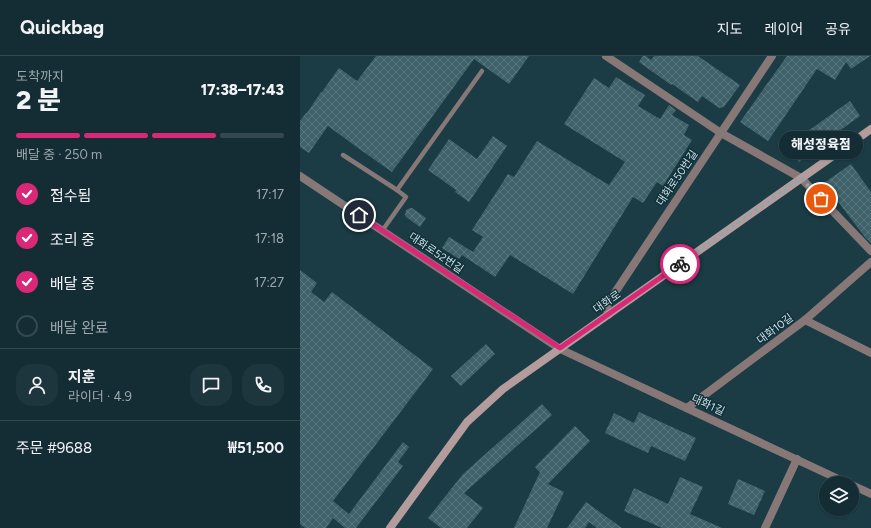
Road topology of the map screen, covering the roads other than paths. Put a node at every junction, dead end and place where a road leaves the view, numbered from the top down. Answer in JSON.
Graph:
{"nodes":[{"id":1,"x":606,"y":56,"type":"edge"},
{"id":2,"x":772,"y":56,"type":"edge"},
{"id":3,"x":482,"y":71,"type":"dead end"},
{"id":4,"x":871,"y":129,"type":"edge"},
{"id":5,"x":721,"y":133,"type":"junction"},
{"id":6,"x":343,"y":155,"type":"dead end"},
{"id":7,"x":300,"y":176,"type":"edge"},
{"id":8,"x":801,"y":178,"type":"junction"},
{"id":9,"x":397,"y":190,"type":"junction"},
{"id":10,"x":382,"y":231,"type":"junction"},
{"id":11,"x":871,"y":251,"type":"edge"},
{"id":12,"x":871,"y":262,"type":"edge"},
{"id":13,"x":608,"y":315,"type":"junction"},
{"id":14,"x":805,"y":320,"type":"junction"},
{"id":15,"x":560,"y":348,"type":"junction"},
{"id":16,"x":871,"y":353,"type":"edge"},
{"id":17,"x":687,"y":408,"type":"junction"},
{"id":18,"x":797,"y":459,"type":"junction"},
{"id":19,"x":832,"y":476,"type":"edge"},
{"id":20,"x":859,"y":488,"type":"edge"},
{"id":21,"x":871,"y":494,"type":"edge"},
{"id":22,"x":390,"y":528,"type":"edge"},
{"id":23,"x":765,"y":528,"type":"edge"}],
"edges":[{"from":1,"to":5,"type":"street"},
{"from":2,"to":5,"type":"street","name":"대화로50번길"},
{"from":3,"to":9,"type":"lane"},
{"from":4,"to":8,"type":"main road","name":"대화로"},
{"from":5,"to":8,"type":"street"},
{"from":5,"to":13,"type":"street","name":"대화로50번길"},
{"from":6,"to":9,"type":"lane"},
{"from":7,"to":10,"type":"street","name":"대화로52번길"},
{"from":8,"to":11,"type":"street"},
{"from":8,"to":13,"type":"main road","name":"대화로"},
{"from":9,"to":10,"type":"lane"},
{"from":10,"to":15,"type":"street","name":"대화로52번길"},
{"from":12,"to":14,"type":"street","name":"대화10길"},
{"from":13,"to":15,"type":"main road","name":"대화로"},
{"from":14,"to":16,"type":"street"},
{"from":14,"to":17,"type":"street","name":"대화10길"},
{"from":15,"to":17,"type":"street","name":"대화1길"},
{"from":15,"to":22,"type":"main road","name":"대화로"},
{"from":17,"to":18,"type":"street","name":"대화1길"},
{"from":18,"to":19,"type":"street","name":"대화1길"},
{"from":18,"to":23,"type":"street"},
{"from":20,"to":21,"type":"street"}]}
